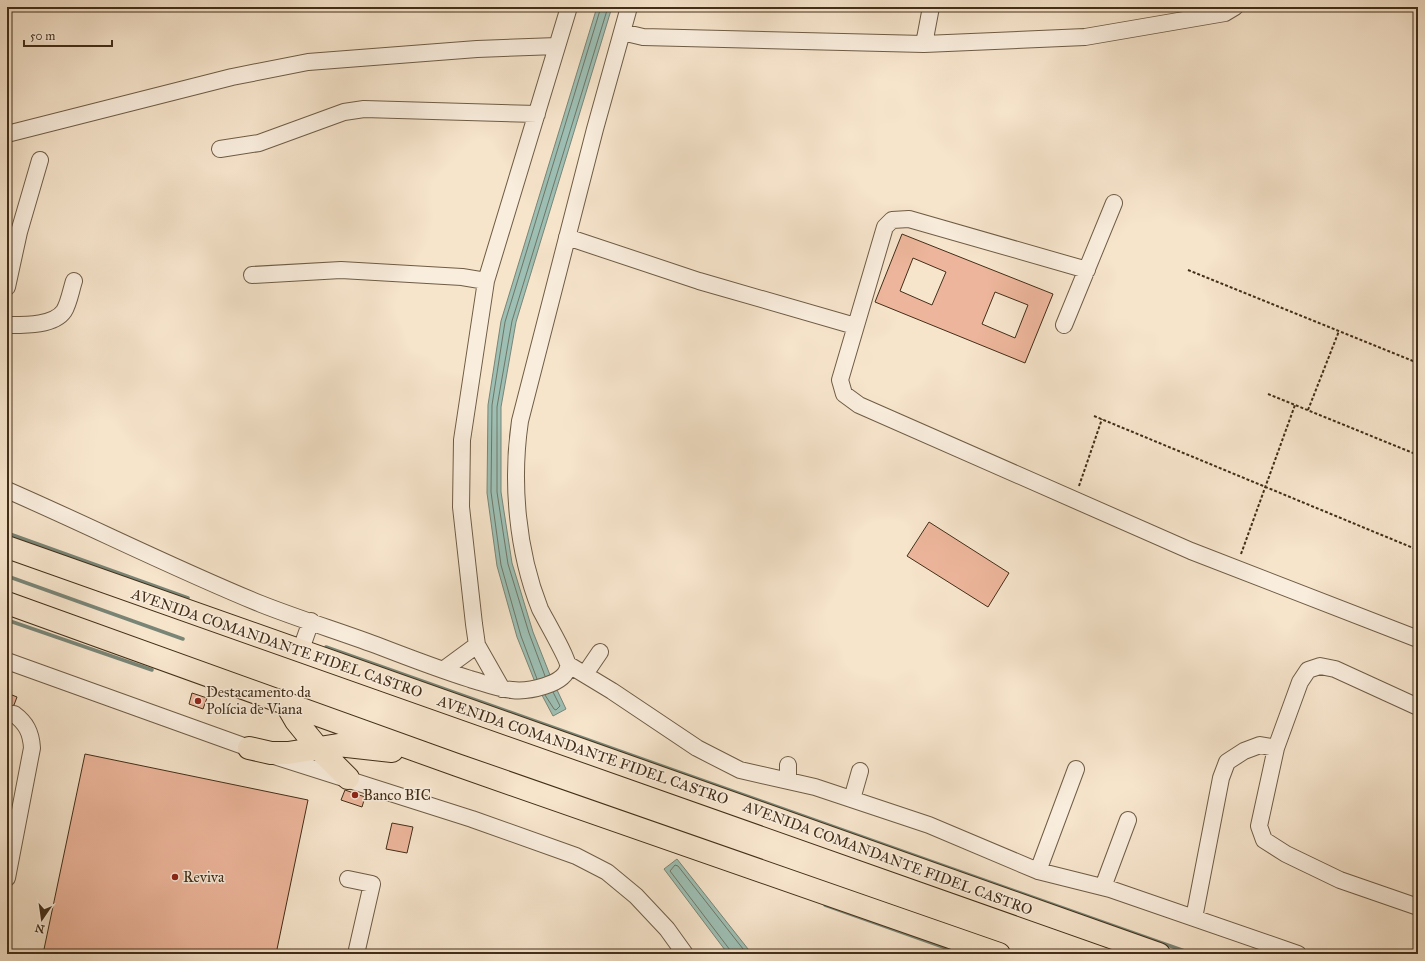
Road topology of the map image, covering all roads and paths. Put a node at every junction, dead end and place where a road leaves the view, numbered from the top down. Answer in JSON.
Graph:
{"nodes":[{"id":1,"x":569,"y":7,"type":"edge"},
{"id":2,"x":629,"y":7,"type":"edge"},
{"id":3,"x":931,"y":7,"type":"edge"},
{"id":4,"x":1236,"y":7,"type":"edge"},
{"id":5,"x":622,"y":32,"type":"junction"},
{"id":6,"x":924,"y":44,"type":"junction"},
{"id":7,"x":557,"y":46,"type":"junction"},
{"id":8,"x":537,"y":114,"type":"junction"},
{"id":9,"x":7,"y":134,"type":"edge"},
{"id":10,"x":220,"y":149,"type":"dead end"},
{"id":11,"x":40,"y":160,"type":"dead end"},
{"id":12,"x":1114,"y":203,"type":"dead end"},
{"id":13,"x":567,"y":237,"type":"junction"},
{"id":14,"x":1087,"y":270,"type":"junction"},
{"id":15,"x":1188,"y":270,"type":"dead end"},
{"id":16,"x":252,"y":275,"type":"dead end"},
{"id":17,"x":74,"y":281,"type":"dead end"},
{"id":18,"x":486,"y":281,"type":"junction"},
{"id":19,"x":7,"y":287,"type":"edge"},
{"id":20,"x":7,"y":325,"type":"edge"},
{"id":21,"x":855,"y":326,"type":"junction"},
{"id":22,"x":1064,"y":326,"type":"dead end"},
{"id":23,"x":1338,"y":331,"type":"junction"},
{"id":24,"x":1418,"y":363,"type":"edge"},
{"id":25,"x":1268,"y":394,"type":"dead end"},
{"id":26,"x":1295,"y":405,"type":"junction"},
{"id":27,"x":1308,"y":410,"type":"junction"},
{"id":28,"x":1094,"y":416,"type":"dead end"},
{"id":29,"x":1102,"y":419,"type":"junction"},
{"id":30,"x":1418,"y":455,"type":"edge"},
{"id":31,"x":1079,"y":486,"type":"dead end"},
{"id":32,"x":1265,"y":487,"type":"junction"},
{"id":33,"x":7,"y":490,"type":"edge"},
{"id":34,"x":7,"y":547,"type":"edge"},
{"id":35,"x":1418,"y":550,"type":"edge"},
{"id":36,"x":1241,"y":554,"type":"dead end"},
{"id":37,"x":7,"y":603,"type":"edge"},
{"id":38,"x":310,"y":621,"type":"junction"},
{"id":39,"x":1418,"y":639,"type":"edge"},
{"id":40,"x":477,"y":645,"type":"junction"},
{"id":41,"x":300,"y":652,"type":"junction"},
{"id":42,"x":600,"y":652,"type":"dead end"},
{"id":43,"x":7,"y":661,"type":"edge"},
{"id":44,"x":443,"y":670,"type":"junction"},
{"id":45,"x":565,"y":672,"type":"junction"},
{"id":46,"x":585,"y":674,"type":"junction"},
{"id":47,"x":502,"y":689,"type":"junction"},
{"id":48,"x":286,"y":702,"type":"junction"},
{"id":49,"x":1418,"y":707,"type":"edge"},
{"id":50,"x":14,"y":714,"type":"dead end"},
{"id":51,"x":296,"y":721,"type":"junction"},
{"id":52,"x":249,"y":748,"type":"junction"},
{"id":53,"x":318,"y":748,"type":"junction"},
{"id":54,"x":1276,"y":748,"type":"junction"},
{"id":55,"x":272,"y":753,"type":"junction"},
{"id":56,"x":457,"y":765,"type":"junction"},
{"id":57,"x":1076,"y":769,"type":"dead end"},
{"id":58,"x":860,"y":771,"type":"dead end"},
{"id":59,"x":348,"y":778,"type":"junction"},
{"id":60,"x":852,"y":799,"type":"junction"},
{"id":61,"x":1128,"y":820,"type":"dead end"},
{"id":62,"x":1038,"y":871,"type":"junction"},
{"id":63,"x":7,"y":878,"type":"edge"},
{"id":64,"x":348,"y":879,"type":"dead end"},
{"id":65,"x":1103,"y":887,"type":"junction"},
{"id":66,"x":1418,"y":908,"type":"edge"},
{"id":67,"x":1194,"y":918,"type":"junction"},
{"id":68,"x":994,"y":953,"type":"edge"},
{"id":69,"x":356,"y":954,"type":"edge"},
{"id":70,"x":686,"y":954,"type":"edge"},
{"id":71,"x":1158,"y":954,"type":"edge"},
{"id":72,"x":1298,"y":954,"type":"edge"}],
"edges":[{"from":1,"to":7,"type":"street"},
{"from":2,"to":5,"type":"street"},
{"from":3,"to":6,"type":"street"},
{"from":4,"to":6,"type":"street"},
{"from":5,"to":6,"type":"street"},
{"from":5,"to":13,"type":"street"},
{"from":7,"to":8,"type":"street"},
{"from":7,"to":9,"type":"street"},
{"from":8,"to":10,"type":"street"},
{"from":8,"to":18,"type":"street"},
{"from":11,"to":19,"type":"street"},
{"from":12,"to":14,"type":"street"},
{"from":13,"to":21,"type":"street"},
{"from":13,"to":45,"type":"street"},
{"from":14,"to":21,"type":"street"},
{"from":14,"to":22,"type":"street"},
{"from":15,"to":23,"type":"path"},
{"from":16,"to":18,"type":"street"},
{"from":17,"to":20,"type":"street"},
{"from":18,"to":40,"type":"street"},
{"from":21,"to":39,"type":"street"},
{"from":23,"to":24,"type":"path"},
{"from":23,"to":27,"type":"path"},
{"from":25,"to":26,"type":"path"},
{"from":26,"to":27,"type":"path"},
{"from":26,"to":32,"type":"path"},
{"from":27,"to":30,"type":"path"},
{"from":28,"to":29,"type":"path"},
{"from":29,"to":31,"type":"path"},
{"from":29,"to":32,"type":"path"},
{"from":32,"to":35,"type":"path"},
{"from":32,"to":36,"type":"path"},
{"from":33,"to":38,"type":"street"},
{"from":34,"to":41,"type":"highway","name":"AVENIDA COMANDANTE FIDEL CASTRO"},
{"from":37,"to":48,"type":"highway"},
{"from":38,"to":41,"type":"street"},
{"from":38,"to":44,"type":"street"},
{"from":40,"to":44,"type":"street"},
{"from":40,"to":47,"type":"street"},
{"from":41,"to":71,"type":"highway","name":"AVENIDA COMANDANTE FIDEL CASTRO"},
{"from":42,"to":46,"type":"street"},
{"from":43,"to":52,"type":"street"},
{"from":44,"to":47,"type":"street"},
{"from":45,"to":46,"type":"street"},
{"from":45,"to":47,"type":"street"},
{"from":46,"to":60,"type":"street"},
{"from":48,"to":51,"type":"highway"},
{"from":48,"to":56,"type":"highway"},
{"from":49,"to":54,"type":"street"},
{"from":50,"to":63,"type":"street"},
{"from":51,"to":53,"type":"highway"},
{"from":51,"to":55,"type":"highway"},
{"from":52,"to":55,"type":"highway"},
{"from":52,"to":59,"type":"street"},
{"from":53,"to":55,"type":"highway"},
{"from":53,"to":56,"type":"highway"},
{"from":53,"to":59,"type":"highway"},
{"from":54,"to":66,"type":"street"},
{"from":54,"to":67,"type":"street"},
{"from":56,"to":68,"type":"highway"},
{"from":57,"to":62,"type":"street"},
{"from":58,"to":60,"type":"street"},
{"from":59,"to":70,"type":"street"},
{"from":60,"to":62,"type":"street"},
{"from":61,"to":65,"type":"street"},
{"from":62,"to":65,"type":"street"},
{"from":64,"to":69,"type":"street"},
{"from":65,"to":67,"type":"street"},
{"from":67,"to":72,"type":"street"}]}
